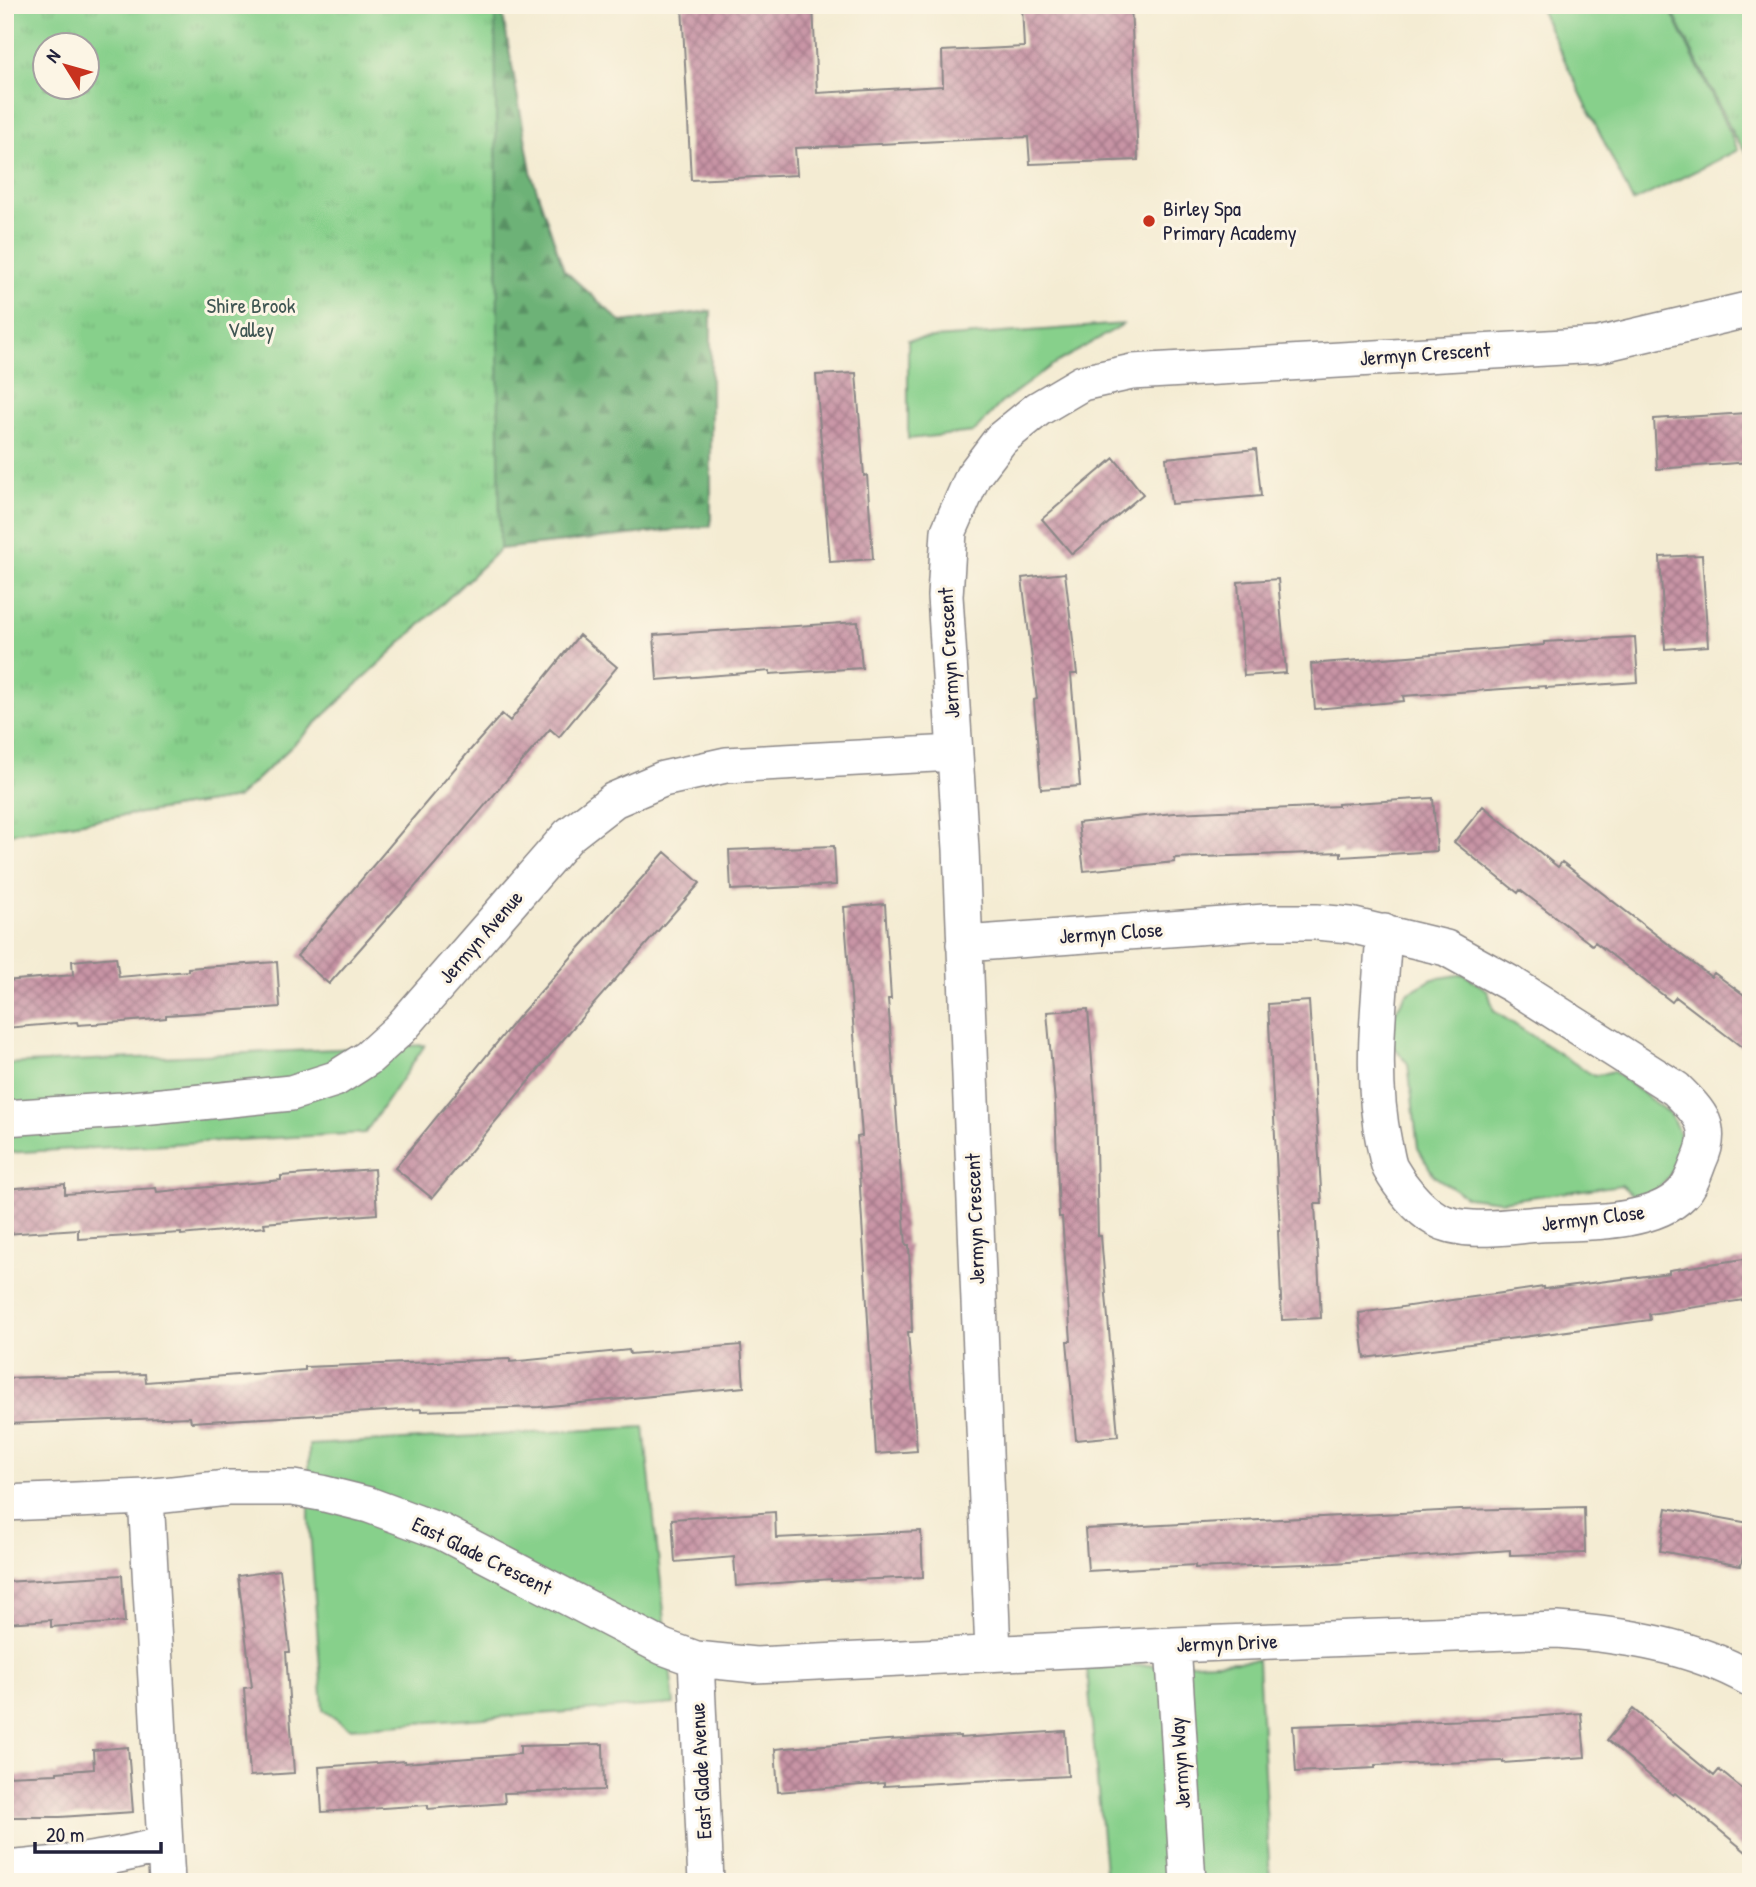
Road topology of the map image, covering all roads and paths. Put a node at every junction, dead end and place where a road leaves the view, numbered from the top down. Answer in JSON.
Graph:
{"nodes":[{"id":1,"x":1751,"y":309,"type":"edge"},
{"id":2,"x":954,"y":753,"type":"junction"},
{"id":3,"x":1384,"y":932,"type":"junction"},
{"id":4,"x":964,"y":944,"type":"junction"},
{"id":5,"x":5,"y":1118,"type":"edge"},
{"id":6,"x":146,"y":1497,"type":"junction"},
{"id":7,"x":5,"y":1503,"type":"edge"},
{"id":8,"x":1173,"y":1644,"type":"junction"},
{"id":9,"x":993,"y":1653,"type":"junction"},
{"id":10,"x":696,"y":1659,"type":"junction"},
{"id":11,"x":1751,"y":1679,"type":"edge"},
{"id":12,"x":164,"y":1844,"type":"junction"},
{"id":13,"x":5,"y":1869,"type":"edge"},
{"id":14,"x":167,"y":1882,"type":"edge"},
{"id":15,"x":706,"y":1882,"type":"edge"},
{"id":16,"x":1188,"y":1882,"type":"edge"}],
"edges":[{"from":1,"to":2,"type":"street","name":"Jermyn Crescent"},
{"from":2,"to":4,"type":"street","name":"Jermyn Crescent"},
{"from":2,"to":5,"type":"street","name":"Jermyn Avenue"},
{"from":3,"to":3,"type":"street","name":"Jermyn Close"},
{"from":3,"to":4,"type":"street","name":"Jermyn Close"},
{"from":4,"to":9,"type":"street","name":"Jermyn Crescent"},
{"from":6,"to":7,"type":"street","name":"East Glade Crescent"},
{"from":6,"to":10,"type":"street","name":"East Glade Crescent"},
{"from":6,"to":12,"type":"street"},
{"from":8,"to":9,"type":"street","name":"Jermyn Drive"},
{"from":8,"to":11,"type":"street","name":"Jermyn Drive"},
{"from":8,"to":16,"type":"street","name":"Jermyn Way"},
{"from":9,"to":10,"type":"street","name":"Jermyn Drive"},
{"from":10,"to":15,"type":"street","name":"East Glade Avenue"},
{"from":12,"to":13,"type":"street"},
{"from":12,"to":14,"type":"street"}]}
